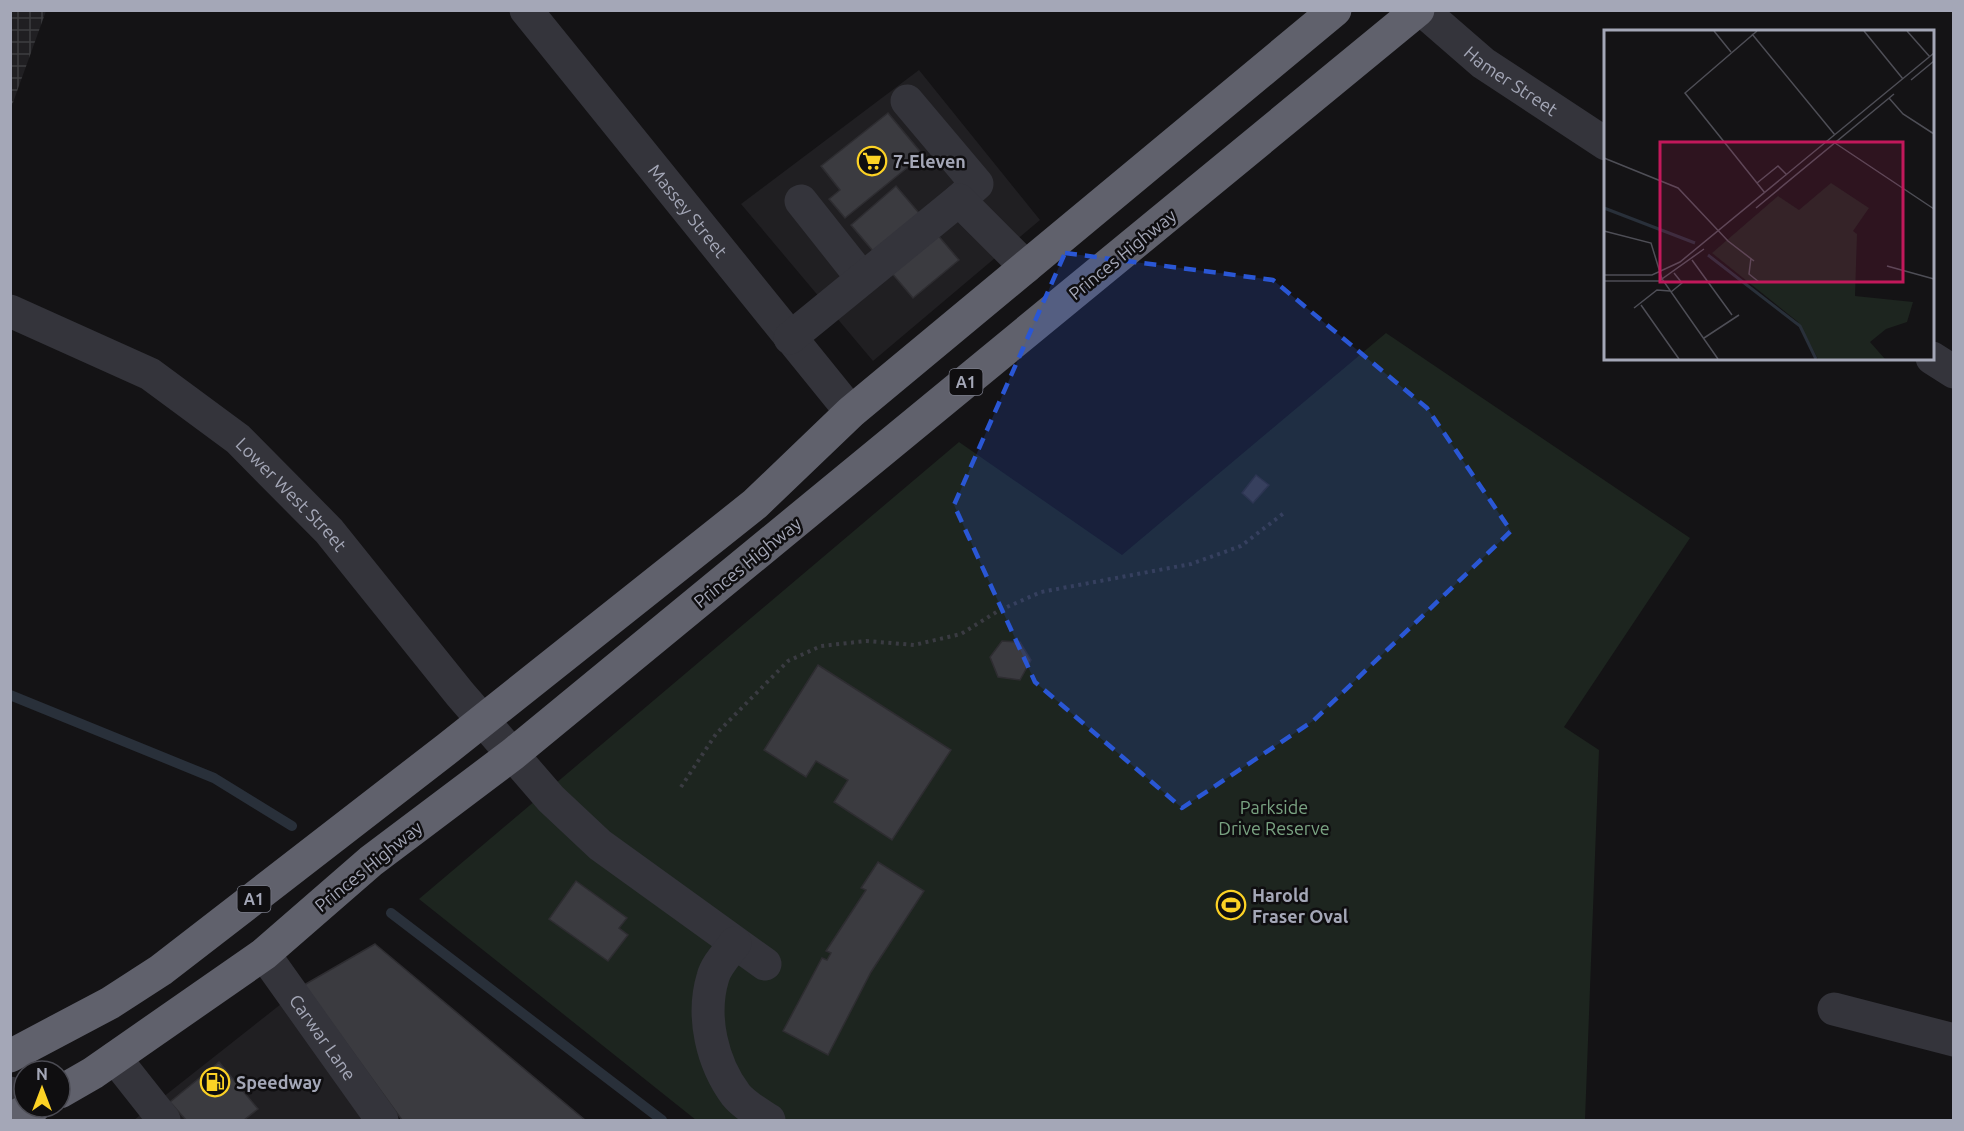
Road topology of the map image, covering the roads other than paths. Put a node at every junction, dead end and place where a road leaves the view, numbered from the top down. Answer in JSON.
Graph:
{"nodes":[{"id":1,"x":526,"y":10,"type":"edge"},
{"id":2,"x":1335,"y":10,"type":"edge"},
{"id":3,"x":1420,"y":10,"type":"edge"},
{"id":4,"x":907,"y":101,"type":"dead end"},
{"id":5,"x":1604,"y":143,"type":"edge"},
{"id":6,"x":958,"y":200,"type":"junction"},
{"id":7,"x":801,"y":201,"type":"dead end"},
{"id":8,"x":1026,"y":267,"type":"junction"},
{"id":9,"x":862,"y":278,"type":"junction"},
{"id":10,"x":10,"y":311,"type":"edge"},
{"id":11,"x":790,"y":338,"type":"junction"},
{"id":12,"x":1934,"y":359,"type":"edge"},
{"id":13,"x":1953,"y":372,"type":"edge"},
{"id":14,"x":850,"y":412,"type":"junction"},
{"id":15,"x":483,"y":720,"type":"junction"},
{"id":16,"x":513,"y":754,"type":"junction"},
{"id":17,"x":735,"y":942,"type":"junction"},
{"id":18,"x":264,"y":954,"type":"junction"},
{"id":19,"x":765,"y":964,"type":"dead end"},
{"id":20,"x":1834,"y":1009,"type":"dead end"},
{"id":21,"x":1953,"y":1040,"type":"edge"},
{"id":22,"x":10,"y":1056,"type":"edge"},
{"id":23,"x":115,"y":1058,"type":"junction"},
{"id":24,"x":72,"y":1085,"type":"edge"},
{"id":25,"x":164,"y":1120,"type":"edge"},
{"id":26,"x":382,"y":1120,"type":"edge"},
{"id":27,"x":769,"y":1120,"type":"edge"}],
"edges":[{"from":1,"to":11,"type":"street","name":"Massey Street"},
{"from":2,"to":8,"type":"highway","number":"A1"},
{"from":3,"to":5,"type":"street","name":"Hamer Street"},
{"from":3,"to":16,"type":"highway","name":"Princes Highway","number":"A1"},
{"from":4,"to":6,"type":"street"},
{"from":6,"to":8,"type":"street"},
{"from":6,"to":9,"type":"street"},
{"from":7,"to":9,"type":"street"},
{"from":8,"to":14,"type":"highway","number":"A1"},
{"from":9,"to":11,"type":"street"},
{"from":10,"to":15,"type":"street","name":"Lower West Street"},
{"from":11,"to":14,"type":"street","name":"Massey Street"},
{"from":12,"to":13,"type":"street"},
{"from":14,"to":15,"type":"highway","number":"A1"},
{"from":15,"to":16,"type":"street","name":"Lower West Street"},
{"from":15,"to":22,"type":"highway","number":"A1"},
{"from":16,"to":17,"type":"street","name":"Lower West Street"},
{"from":16,"to":18,"type":"highway","name":"Princes Highway","number":"A1"},
{"from":17,"to":19,"type":"street","name":"Lower West Street"},
{"from":17,"to":27,"type":"street"},
{"from":18,"to":23,"type":"highway","name":"Princes Highway","number":"A1"},
{"from":18,"to":26,"type":"street","name":"Carwar Lane"},
{"from":20,"to":21,"type":"street"},
{"from":23,"to":24,"type":"highway","name":"Princes Highway","number":"A1"},
{"from":23,"to":25,"type":"street"}]}
